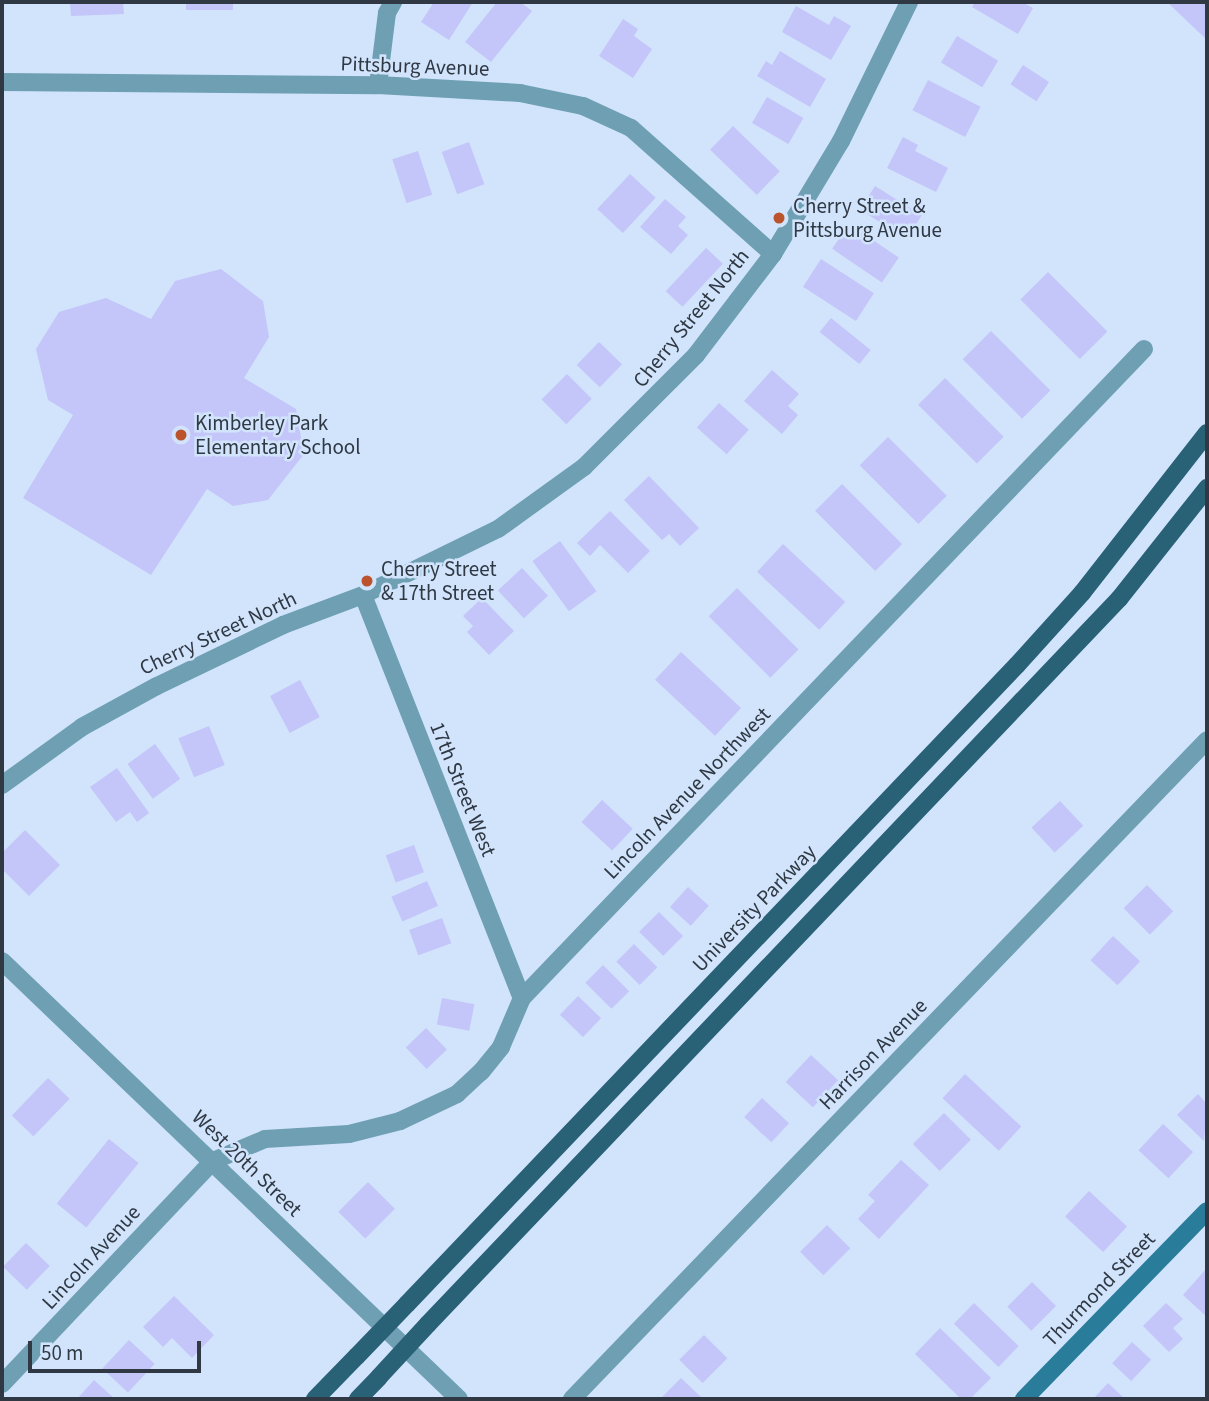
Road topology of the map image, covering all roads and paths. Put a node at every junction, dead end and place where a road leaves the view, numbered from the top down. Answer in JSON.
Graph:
{"nodes":[{"id":1,"x":393,"y":2,"type":"edge"},
{"id":2,"x":909,"y":2,"type":"edge"},
{"id":3,"x":2,"y":82,"type":"edge"},
{"id":4,"x":378,"y":85,"type":"junction"},
{"id":5,"x":772,"y":254,"type":"junction"},
{"id":6,"x":1144,"y":349,"type":"dead end"},
{"id":7,"x":1207,"y":433,"type":"edge"},
{"id":8,"x":1207,"y":488,"type":"edge"},
{"id":9,"x":363,"y":596,"type":"junction"},
{"id":10,"x":1207,"y":740,"type":"edge"},
{"id":11,"x":2,"y":785,"type":"edge"},
{"id":12,"x":2,"y":961,"type":"edge"},
{"id":13,"x":522,"y":998,"type":"junction"},
{"id":14,"x":213,"y":1161,"type":"junction"},
{"id":15,"x":1207,"y":1211,"type":"edge"},
{"id":16,"x":2,"y":1384,"type":"edge"},
{"id":17,"x":315,"y":1399,"type":"edge"},
{"id":18,"x":358,"y":1399,"type":"edge"},
{"id":19,"x":459,"y":1399,"type":"edge"},
{"id":20,"x":572,"y":1399,"type":"edge"},
{"id":21,"x":1024,"y":1399,"type":"edge"}],
"edges":[{"from":1,"to":4,"type":"street"},
{"from":2,"to":5,"type":"street","name":"Cherry Street North"},
{"from":3,"to":4,"type":"street","name":"Pittsburg Avenue"},
{"from":4,"to":5,"type":"street","name":"Pittsburg Avenue"},
{"from":5,"to":9,"type":"street","name":"Cherry Street North"},
{"from":6,"to":13,"type":"street","name":"Lincoln Avenue Northwest"},
{"from":7,"to":17,"type":"main road","name":"University Parkway","bridge":true},
{"from":8,"to":18,"type":"main road","bridge":true},
{"from":9,"to":11,"type":"street","name":"Cherry Street North"},
{"from":9,"to":13,"type":"street","name":"17th Street West"},
{"from":10,"to":20,"type":"street","name":"Harrison Avenue"},
{"from":12,"to":14,"type":"street","name":"West 20th Street"},
{"from":13,"to":14,"type":"street","name":"Lincoln Avenue Northwest"},
{"from":14,"to":16,"type":"street","name":"Lincoln Avenue"},
{"from":14,"to":19,"type":"street","name":"West 20th Street"},
{"from":15,"to":21,"type":"street","name":"Thurmond Street"}]}
